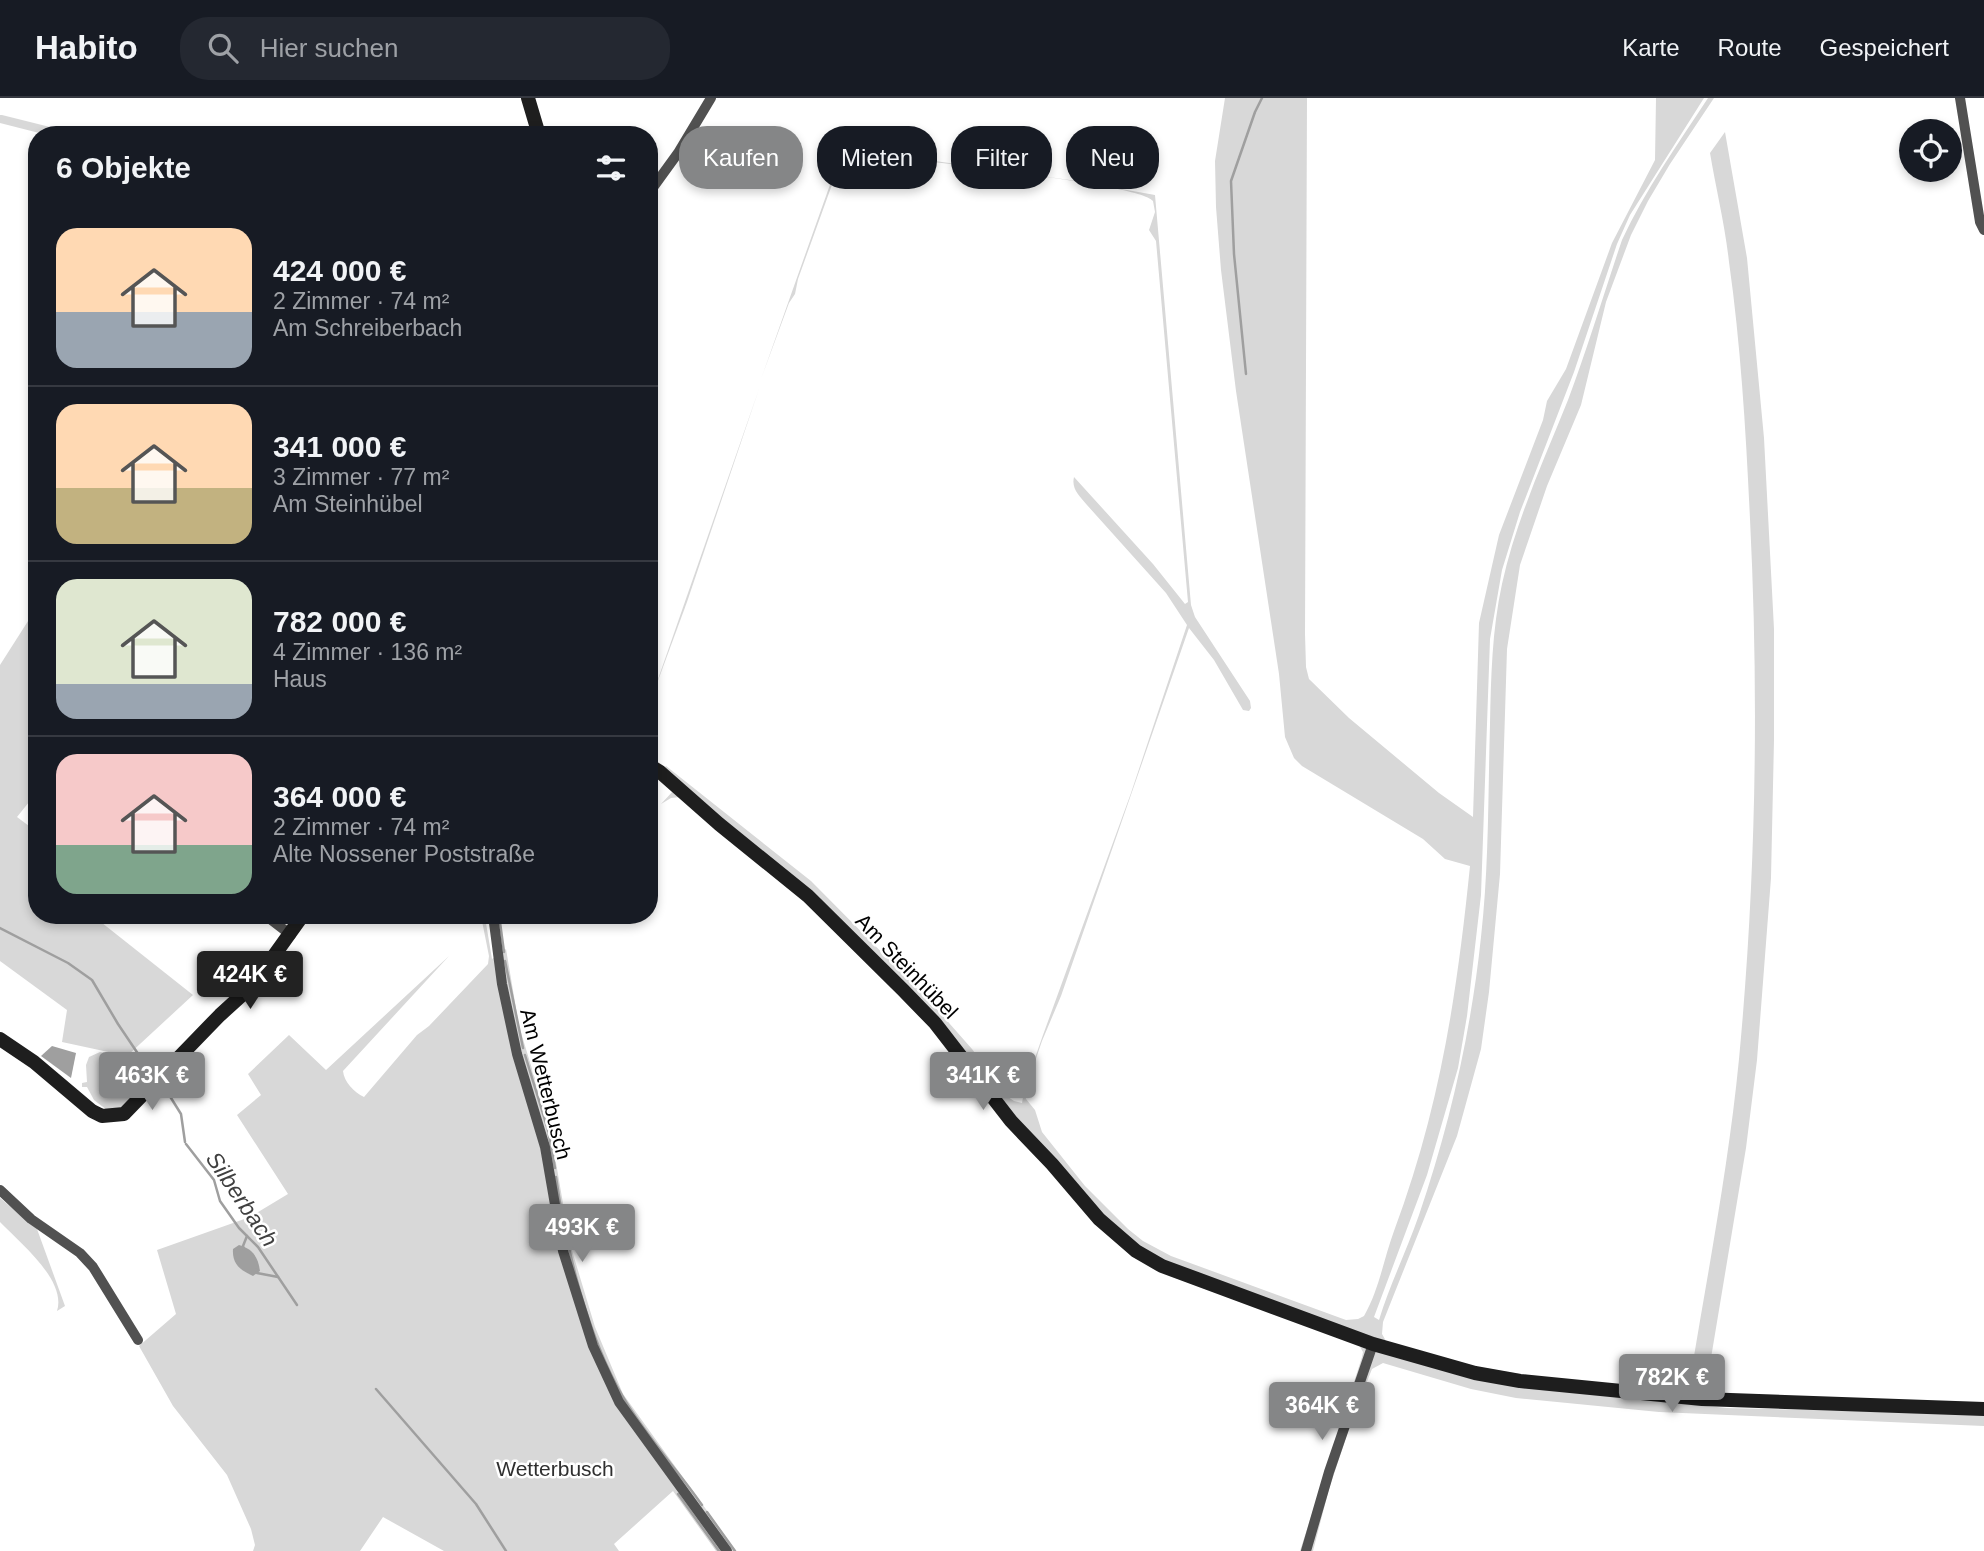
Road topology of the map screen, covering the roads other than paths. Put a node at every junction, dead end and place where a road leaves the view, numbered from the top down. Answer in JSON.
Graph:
{"nodes":[{"id":1,"x":528,"y":98,"type":"edge"},
{"id":2,"x":711,"y":98,"type":"edge"},
{"id":3,"x":1960,"y":98,"type":"edge"},
{"id":4,"x":536,"y":126,"type":"edge"},
{"id":5,"x":658,"y":180,"type":"edge"},
{"id":6,"x":1984,"y":230,"type":"edge"},
{"id":7,"x":658,"y":772,"type":"edge"},
{"id":8,"x":276,"y":924,"type":"edge"},
{"id":9,"x":297,"y":924,"type":"edge"},
{"id":10,"x":494,"y":924,"type":"edge"},
{"id":11,"x":290,"y":935,"type":"junction"},
{"id":12,"x":0,"y":1039,"type":"edge"},
{"id":13,"x":0,"y":1190,"type":"edge"},
{"id":14,"x":138,"y":1340,"type":"dead end"},
{"id":15,"x":1373,"y":1344,"type":"junction"},
{"id":16,"x":1984,"y":1409,"type":"edge"},
{"id":17,"x":727,"y":1551,"type":"edge"},
{"id":18,"x":1307,"y":1551,"type":"edge"}],
"edges":[{"from":1,"to":4,"type":"street"},
{"from":2,"to":5,"type":"street"},
{"from":3,"to":6,"type":"street"},
{"from":7,"to":15,"type":"street","name":"Am Steinhübel"},
{"from":8,"to":11,"type":"street"},
{"from":9,"to":11,"type":"street"},
{"from":10,"to":17,"type":"street","name":"Am Wetterbusch"},
{"from":11,"to":12,"type":"street"},
{"from":13,"to":14,"type":"street"},
{"from":15,"to":16,"type":"street","name":"Am Steinhübel"},
{"from":15,"to":18,"type":"street"}]}
